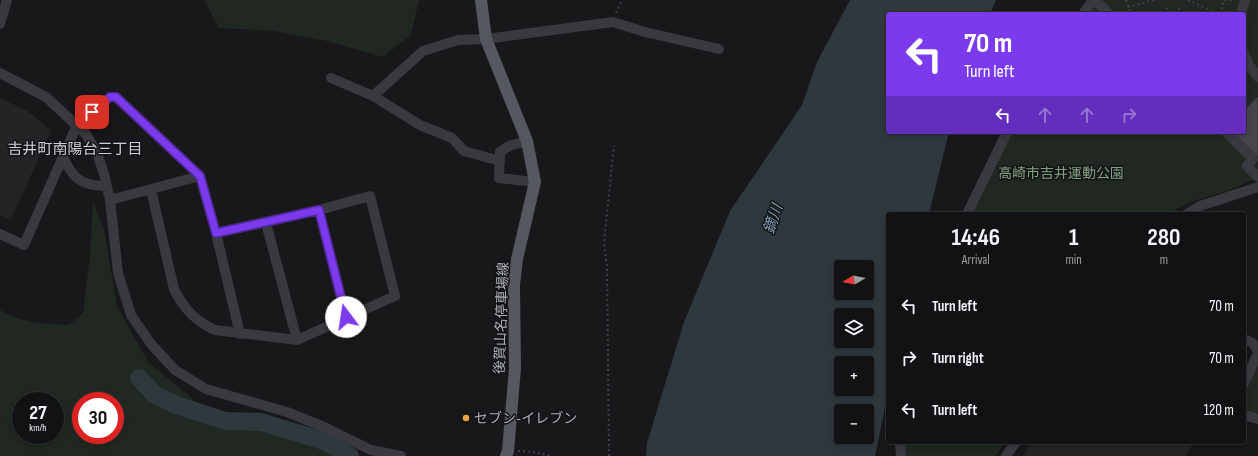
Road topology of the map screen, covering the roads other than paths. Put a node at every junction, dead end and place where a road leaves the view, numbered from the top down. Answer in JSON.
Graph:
{"nodes":[{"id":1,"x":7,"y":0,"type":"edge"},
{"id":2,"x":481,"y":0,"type":"edge"},
{"id":3,"x":1094,"y":0,"type":"edge"},
{"id":4,"x":1245,"y":0,"type":"edge"},
{"id":5,"x":1085,"y":12,"type":"edge"},
{"id":6,"x":1107,"y":12,"type":"edge"},
{"id":7,"x":1242,"y":12,"type":"edge"},
{"id":8,"x":0,"y":24,"type":"edge"},
{"id":9,"x":486,"y":38,"type":"junction"},
{"id":10,"x":719,"y":49,"type":"dead end"},
{"id":11,"x":1246,"y":58,"type":"edge"},
{"id":12,"x":0,"y":73,"type":"edge"},
{"id":13,"x":1258,"y":77,"type":"edge"},
{"id":14,"x":331,"y":78,"type":"dead end"},
{"id":15,"x":373,"y":96,"type":"junction"},
{"id":16,"x":77,"y":124,"type":"junction"},
{"id":17,"x":1006,"y":134,"type":"edge"},
{"id":18,"x":1228,"y":134,"type":"edge"},
{"id":19,"x":527,"y":141,"type":"junction"},
{"id":20,"x":63,"y":157,"type":"junction"},
{"id":21,"x":500,"y":161,"type":"junction"},
{"id":22,"x":200,"y":176,"type":"junction"},
{"id":23,"x":1258,"y":177,"type":"edge"},
{"id":24,"x":535,"y":182,"type":"junction"},
{"id":25,"x":106,"y":186,"type":"junction"},
{"id":26,"x":1258,"y":187,"type":"edge"},
{"id":27,"x":151,"y":190,"type":"junction"},
{"id":28,"x":110,"y":200,"type":"junction"},
{"id":29,"x":319,"y":210,"type":"junction"},
{"id":30,"x":968,"y":212,"type":"edge"},
{"id":31,"x":1190,"y":212,"type":"edge"},
{"id":32,"x":266,"y":223,"type":"junction"},
{"id":33,"x":216,"y":233,"type":"junction"},
{"id":34,"x":0,"y":234,"type":"edge"},
{"id":35,"x":346,"y":317,"type":"junction"},
{"id":36,"x":240,"y":334,"type":"junction"},
{"id":37,"x":297,"y":340,"type":"junction"},
{"id":38,"x":1246,"y":340,"type":"edge"},
{"id":39,"x":1258,"y":352,"type":"edge"},
{"id":40,"x":1246,"y":379,"type":"edge"},
{"id":41,"x":1246,"y":416,"type":"edge"},
{"id":42,"x":1258,"y":419,"type":"edge"},
{"id":43,"x":900,"y":444,"type":"edge"},
{"id":44,"x":1015,"y":444,"type":"edge"},
{"id":45,"x":507,"y":453,"type":"edge"},
{"id":46,"x":401,"y":456,"type":"edge"},
{"id":47,"x":901,"y":456,"type":"edge"},
{"id":48,"x":1006,"y":456,"type":"edge"}],
"edges":[{"from":1,"to":8,"type":"street"},
{"from":2,"to":9,"type":"main road","name":"後賀山名停車場線"},
{"from":3,"to":5,"type":"street"},
{"from":3,"to":6,"type":"street"},
{"from":4,"to":7,"type":"street"},
{"from":9,"to":10,"type":"street"},
{"from":9,"to":15,"type":"street"},
{"from":9,"to":19,"type":"main road","name":"後賀山名停車場線"},
{"from":11,"to":13,"type":"street"},
{"from":12,"to":16,"type":"street"},
{"from":14,"to":15,"type":"street"},
{"from":15,"to":21,"type":"street"},
{"from":16,"to":20,"type":"street"},
{"from":16,"to":22,"type":"street"},
{"from":16,"to":25,"type":"street"},
{"from":17,"to":30,"type":"street"},
{"from":18,"to":23,"type":"street"},
{"from":19,"to":21,"type":"street"},
{"from":19,"to":24,"type":"main road","name":"後賀山名停車場線"},
{"from":20,"to":25,"type":"street"},
{"from":20,"to":34,"type":"street"},
{"from":21,"to":24,"type":"street"},
{"from":22,"to":27,"type":"street"},
{"from":22,"to":33,"type":"street"},
{"from":24,"to":45,"type":"main road","name":"後賀山名停車場線"},
{"from":25,"to":28,"type":"street"},
{"from":26,"to":31,"type":"street"},
{"from":27,"to":28,"type":"street"},
{"from":27,"to":36,"type":"street"},
{"from":28,"to":46,"type":"street"},
{"from":29,"to":32,"type":"street"},
{"from":29,"to":35,"type":"street"},
{"from":29,"to":35,"type":"street"},
{"from":32,"to":33,"type":"street"},
{"from":32,"to":37,"type":"street"},
{"from":33,"to":36,"type":"street"},
{"from":35,"to":37,"type":"street"},
{"from":36,"to":37,"type":"street"},
{"from":38,"to":39,"type":"street"},
{"from":39,"to":40,"type":"street"},
{"from":41,"to":42,"type":"street"},
{"from":43,"to":47,"type":"street"},
{"from":44,"to":48,"type":"street"}]}
